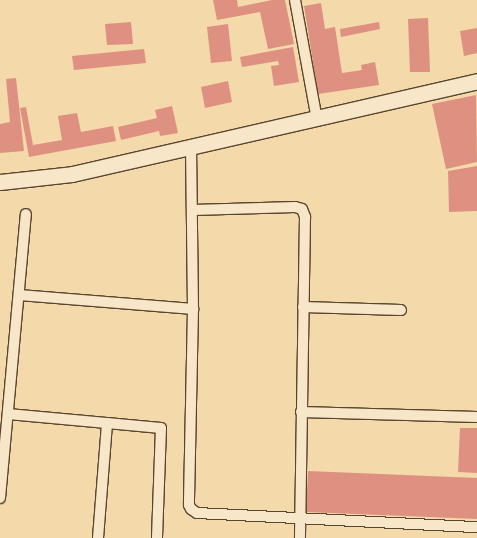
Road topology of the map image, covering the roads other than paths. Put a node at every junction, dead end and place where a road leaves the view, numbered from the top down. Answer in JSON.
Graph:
{"nodes":[{"id":1,"x":295,"y":0,"type":"edge"},
{"id":2,"x":477,"y":82,"type":"edge"},
{"id":3,"x":317,"y":120,"type":"junction"},
{"id":4,"x":191,"y":147,"type":"junction"},
{"id":5,"x":2,"y":181,"type":"edge"},
{"id":6,"x":193,"y":210,"type":"junction"},
{"id":7,"x":26,"y":214,"type":"dead end"},
{"id":8,"x":19,"y":295,"type":"junction"},
{"id":9,"x":303,"y":307,"type":"junction"},
{"id":10,"x":192,"y":309,"type":"junction"},
{"id":11,"x":401,"y":310,"type":"dead end"},
{"id":12,"x":301,"y":412,"type":"junction"},
{"id":13,"x":8,"y":414,"type":"junction"},
{"id":14,"x":477,"y":417,"type":"edge"},
{"id":15,"x":107,"y":423,"type":"junction"},
{"id":16,"x":0,"y":498,"type":"edge"},
{"id":17,"x":300,"y":517,"type":"junction"},
{"id":18,"x":477,"y":527,"type":"edge"},
{"id":19,"x":98,"y":538,"type":"edge"},
{"id":20,"x":157,"y":538,"type":"edge"},
{"id":21,"x":300,"y":538,"type":"edge"}],
"edges":[{"from":1,"to":3,"type":"street"},
{"from":2,"to":3,"type":"street"},
{"from":3,"to":4,"type":"street"},
{"from":4,"to":5,"type":"street"},
{"from":4,"to":6,"type":"street"},
{"from":6,"to":9,"type":"street"},
{"from":6,"to":10,"type":"street"},
{"from":7,"to":8,"type":"street"},
{"from":8,"to":10,"type":"street"},
{"from":8,"to":13,"type":"street"},
{"from":9,"to":11,"type":"street"},
{"from":9,"to":12,"type":"street"},
{"from":10,"to":17,"type":"street"},
{"from":12,"to":14,"type":"street"},
{"from":12,"to":17,"type":"street"},
{"from":13,"to":15,"type":"street"},
{"from":13,"to":16,"type":"street"},
{"from":15,"to":19,"type":"street"},
{"from":15,"to":20,"type":"street"},
{"from":17,"to":18,"type":"street"},
{"from":17,"to":21,"type":"street"}]}
